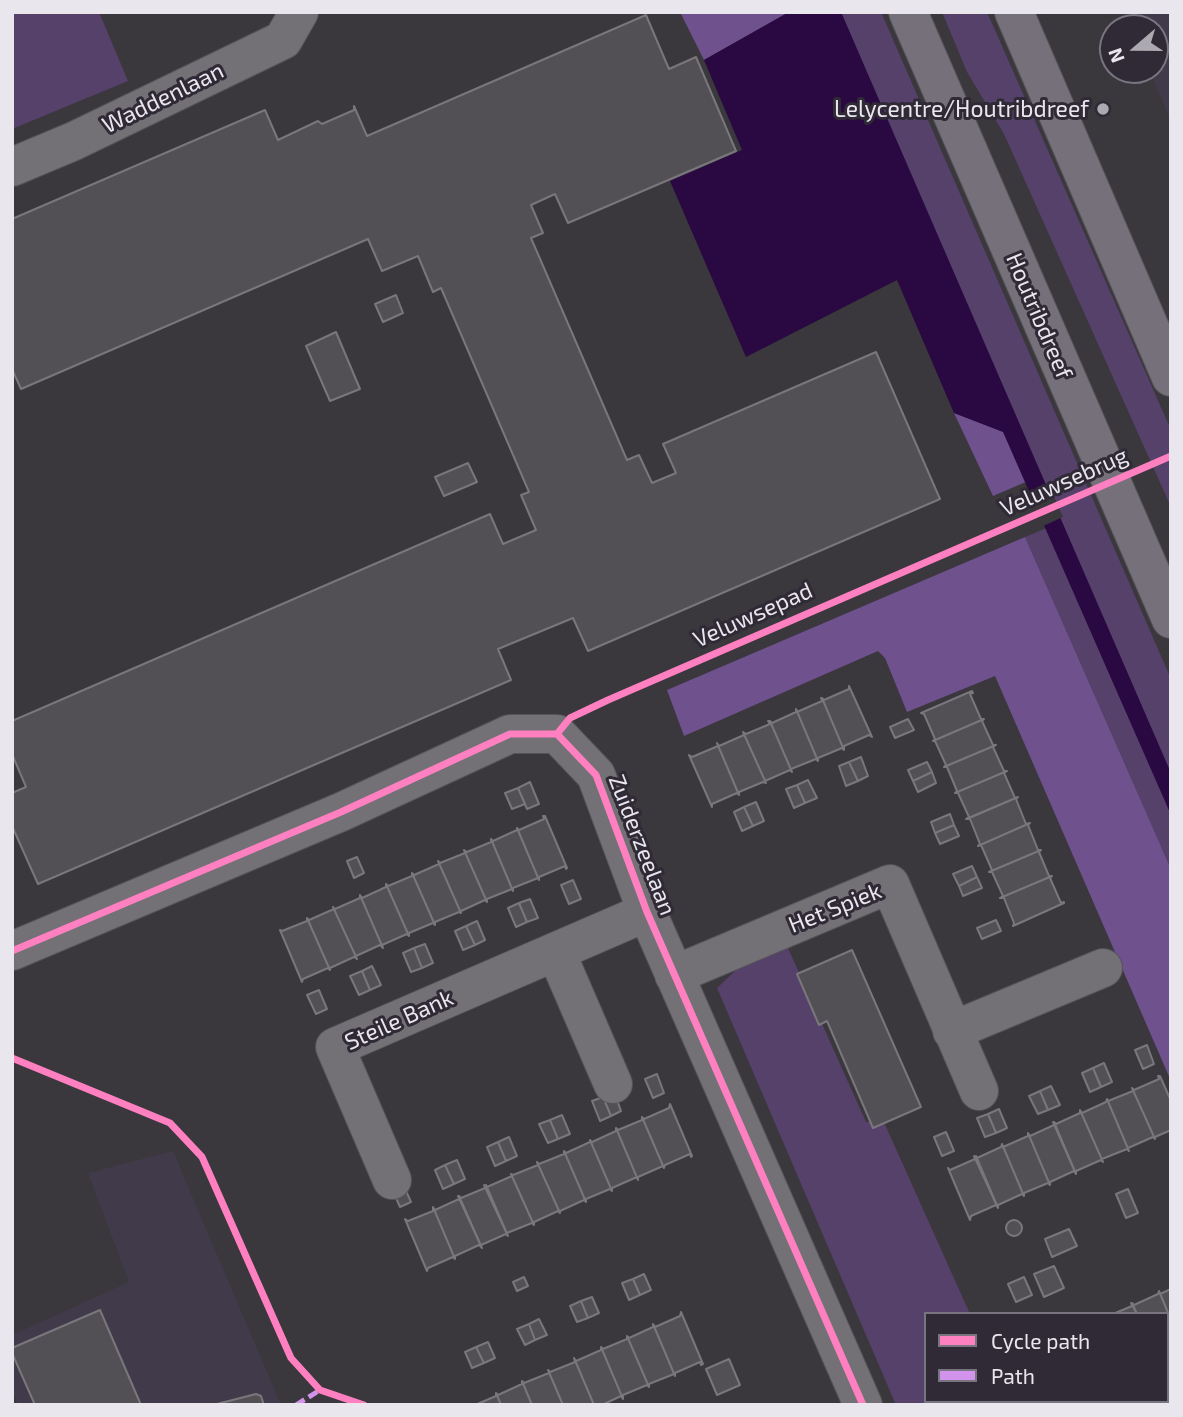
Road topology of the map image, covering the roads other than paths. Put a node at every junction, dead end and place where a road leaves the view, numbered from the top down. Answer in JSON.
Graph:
{"nodes":[{"id":1,"x":299,"y":12,"type":"edge"},
{"id":2,"x":908,"y":12,"type":"edge"},
{"id":3,"x":1014,"y":12,"type":"edge"},
{"id":4,"x":12,"y":167,"type":"edge"},
{"id":5,"x":1171,"y":377,"type":"edge"},
{"id":6,"x":1171,"y":619,"type":"edge"},
{"id":7,"x":647,"y":912,"type":"junction"},
{"id":8,"x":12,"y":951,"type":"edge"},
{"id":9,"x":556,"y":952,"type":"junction"},
{"id":10,"x":1103,"y":968,"type":"dead end"},
{"id":11,"x":674,"y":975,"type":"junction"},
{"id":12,"x":951,"y":1031,"type":"junction"},
{"id":13,"x":613,"y":1084,"type":"dead end"},
{"id":14,"x":979,"y":1091,"type":"dead end"},
{"id":15,"x":392,"y":1180,"type":"dead end"},
{"id":16,"x":863,"y":1405,"type":"edge"}],
"edges":[{"from":1,"to":4,"type":"street","name":"Waddenlaan"},
{"from":2,"to":6,"type":"main road","name":"Houtribdreef"},
{"from":3,"to":5,"type":"main road"},
{"from":7,"to":8,"type":"street","name":"Zuiderzeelaan"},
{"from":7,"to":9,"type":"street","name":"Steile Bank"},
{"from":7,"to":11,"type":"street","name":"Zuiderzeelaan"},
{"from":9,"to":13,"type":"street"},
{"from":9,"to":15,"type":"street","name":"Steile Bank"},
{"from":10,"to":12,"type":"street"},
{"from":11,"to":12,"type":"street","name":"Het Spiek"},
{"from":11,"to":16,"type":"street","name":"Zuiderzeelaan"},
{"from":12,"to":14,"type":"street","name":"Het Spiek"}]}
